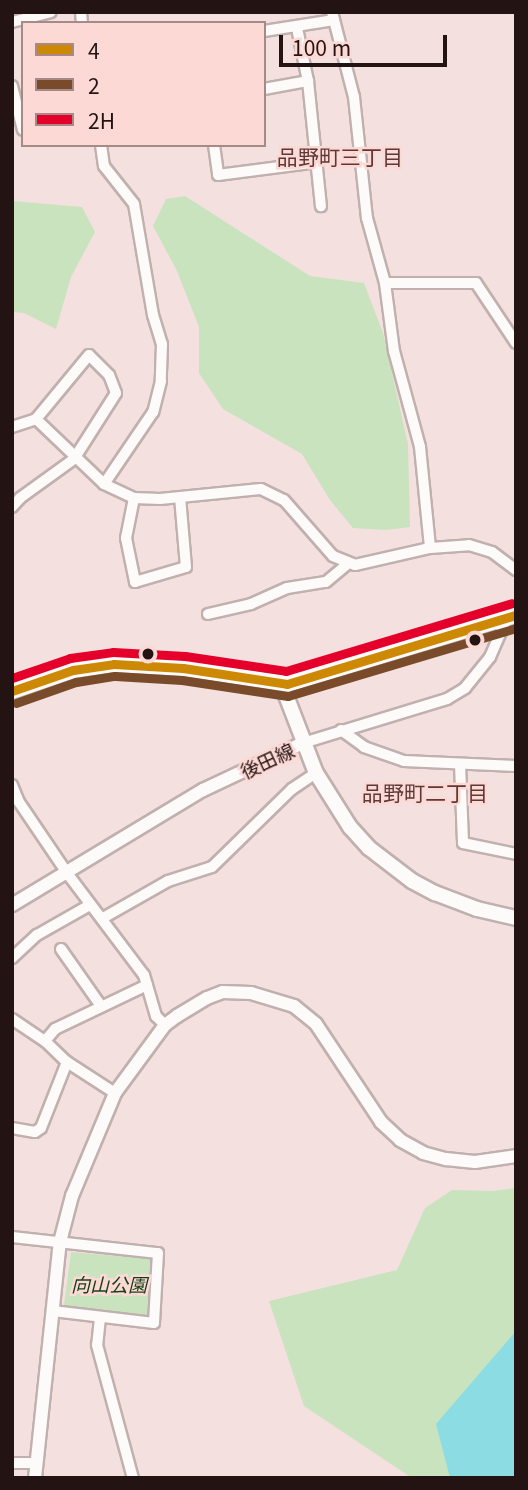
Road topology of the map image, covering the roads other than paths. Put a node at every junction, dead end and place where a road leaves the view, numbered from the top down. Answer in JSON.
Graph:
{"nodes":[{"id":1,"x":51,"y":12,"type":"edge"},
{"id":2,"x":333,"y":16,"type":"edge"},
{"id":3,"x":12,"y":22,"type":"edge"},
{"id":4,"x":297,"y":28,"type":"junction"},
{"id":5,"x":266,"y":32,"type":"edge"},
{"id":6,"x":308,"y":81,"type":"junction"},
{"id":7,"x":12,"y":86,"type":"edge"},
{"id":8,"x":266,"y":89,"type":"edge"},
{"id":9,"x":21,"y":122,"type":"edge"},
{"id":10,"x":101,"y":147,"type":"edge"},
{"id":11,"x":214,"y":147,"type":"edge"},
{"id":12,"x":317,"y":162,"type":"junction"},
{"id":13,"x":321,"y":206,"type":"dead end"},
{"id":14,"x":385,"y":283,"type":"junction"},
{"id":15,"x":516,"y":343,"type":"edge"},
{"id":16,"x":36,"y":419,"type":"junction"},
{"id":17,"x":12,"y":427,"type":"edge"},
{"id":18,"x":74,"y":459,"type":"junction"},
{"id":19,"x":104,"y":484,"type":"junction"},
{"id":20,"x":180,"y":497,"type":"junction"},
{"id":21,"x":134,"y":498,"type":"junction"},
{"id":22,"x":12,"y":507,"type":"edge"},
{"id":23,"x":430,"y":548,"type":"junction"},
{"id":24,"x":349,"y":563,"type":"junction"},
{"id":25,"x":515,"y":567,"type":"edge"},
{"id":26,"x":208,"y":614,"type":"dead end"},
{"id":27,"x":512,"y":617,"type":"edge"},
{"id":28,"x":282,"y":685,"type":"junction"},
{"id":29,"x":12,"y":691,"type":"edge"},
{"id":30,"x":341,"y":730,"type":"junction"},
{"id":31,"x":303,"y":743,"type":"junction"},
{"id":32,"x":460,"y":764,"type":"junction"},
{"id":33,"x":516,"y":766,"type":"edge"},
{"id":34,"x":316,"y":773,"type":"junction"},
{"id":35,"x":12,"y":785,"type":"edge"},
{"id":36,"x":516,"y":854,"type":"edge"},
{"id":37,"x":67,"y":873,"type":"junction"},
{"id":38,"x":12,"y":905,"type":"edge"},
{"id":39,"x":90,"y":905,"type":"junction"},
{"id":40,"x":103,"y":918,"type":"junction"},
{"id":41,"x":516,"y":918,"type":"edge"},
{"id":42,"x":61,"y":949,"type":"dead end"},
{"id":43,"x":12,"y":958,"type":"edge"},
{"id":44,"x":146,"y":985,"type":"junction"},
{"id":45,"x":102,"y":1006,"type":"junction"},
{"id":46,"x":12,"y":1019,"type":"edge"},
{"id":47,"x":165,"y":1025,"type":"junction"},
{"id":48,"x":45,"y":1041,"type":"junction"},
{"id":49,"x":67,"y":1062,"type":"junction"},
{"id":50,"x":115,"y":1093,"type":"junction"},
{"id":51,"x":12,"y":1128,"type":"edge"},
{"id":52,"x":516,"y":1156,"type":"edge"},
{"id":53,"x":12,"y":1237,"type":"edge"},
{"id":54,"x":60,"y":1242,"type":"junction"},
{"id":55,"x":53,"y":1311,"type":"junction"},
{"id":56,"x":100,"y":1318,"type":"junction"},
{"id":57,"x":12,"y":1463,"type":"edge"},
{"id":58,"x":36,"y":1463,"type":"junction"},
{"id":59,"x":35,"y":1478,"type":"edge"},
{"id":60,"x":133,"y":1478,"type":"edge"}],
"edges":[{"from":1,"to":3,"type":"street"},
{"from":2,"to":4,"type":"street"},
{"from":2,"to":14,"type":"street"},
{"from":4,"to":5,"type":"street"},
{"from":4,"to":6,"type":"street"},
{"from":6,"to":8,"type":"street"},
{"from":6,"to":12,"type":"street"},
{"from":7,"to":9,"type":"street"},
{"from":10,"to":19,"type":"street"},
{"from":11,"to":12,"type":"street"},
{"from":12,"to":13,"type":"street"},
{"from":14,"to":15,"type":"street"},
{"from":14,"to":23,"type":"street"},
{"from":16,"to":17,"type":"street"},
{"from":16,"to":18,"type":"street"},
{"from":16,"to":18,"type":"street"},
{"from":18,"to":19,"type":"street"},
{"from":18,"to":22,"type":"street"},
{"from":19,"to":21,"type":"street"},
{"from":20,"to":21,"type":"street"},
{"from":20,"to":21,"type":"street"},
{"from":20,"to":24,"type":"street"},
{"from":23,"to":24,"type":"street"},
{"from":23,"to":25,"type":"street"},
{"from":24,"to":26,"type":"street"},
{"from":27,"to":28,"type":"highway"},
{"from":27,"to":30,"type":"street","name":"後田線"},
{"from":28,"to":29,"type":"highway"},
{"from":28,"to":31,"type":"main road"},
{"from":30,"to":31,"type":"street","name":"後田線"},
{"from":30,"to":32,"type":"street"},
{"from":31,"to":34,"type":"main road"},
{"from":31,"to":37,"type":"street","name":"後田線"},
{"from":32,"to":33,"type":"street"},
{"from":32,"to":36,"type":"street"},
{"from":34,"to":40,"type":"street"},
{"from":34,"to":41,"type":"main road"},
{"from":35,"to":37,"type":"street"},
{"from":37,"to":38,"type":"street","name":"後田線"},
{"from":37,"to":39,"type":"street"},
{"from":39,"to":40,"type":"street"},
{"from":39,"to":43,"type":"street"},
{"from":40,"to":44,"type":"street"},
{"from":42,"to":45,"type":"street"},
{"from":44,"to":45,"type":"street"},
{"from":44,"to":47,"type":"street"},
{"from":45,"to":48,"type":"street"},
{"from":46,"to":48,"type":"street"},
{"from":47,"to":50,"type":"street"},
{"from":47,"to":52,"type":"street"},
{"from":48,"to":49,"type":"street"},
{"from":49,"to":50,"type":"street"},
{"from":49,"to":51,"type":"street"},
{"from":50,"to":54,"type":"street"},
{"from":53,"to":54,"type":"street"},
{"from":54,"to":55,"type":"street"},
{"from":54,"to":56,"type":"street"},
{"from":55,"to":56,"type":"street"},
{"from":55,"to":58,"type":"street"},
{"from":56,"to":60,"type":"street"},
{"from":57,"to":58,"type":"street"},
{"from":58,"to":59,"type":"street"}]}
